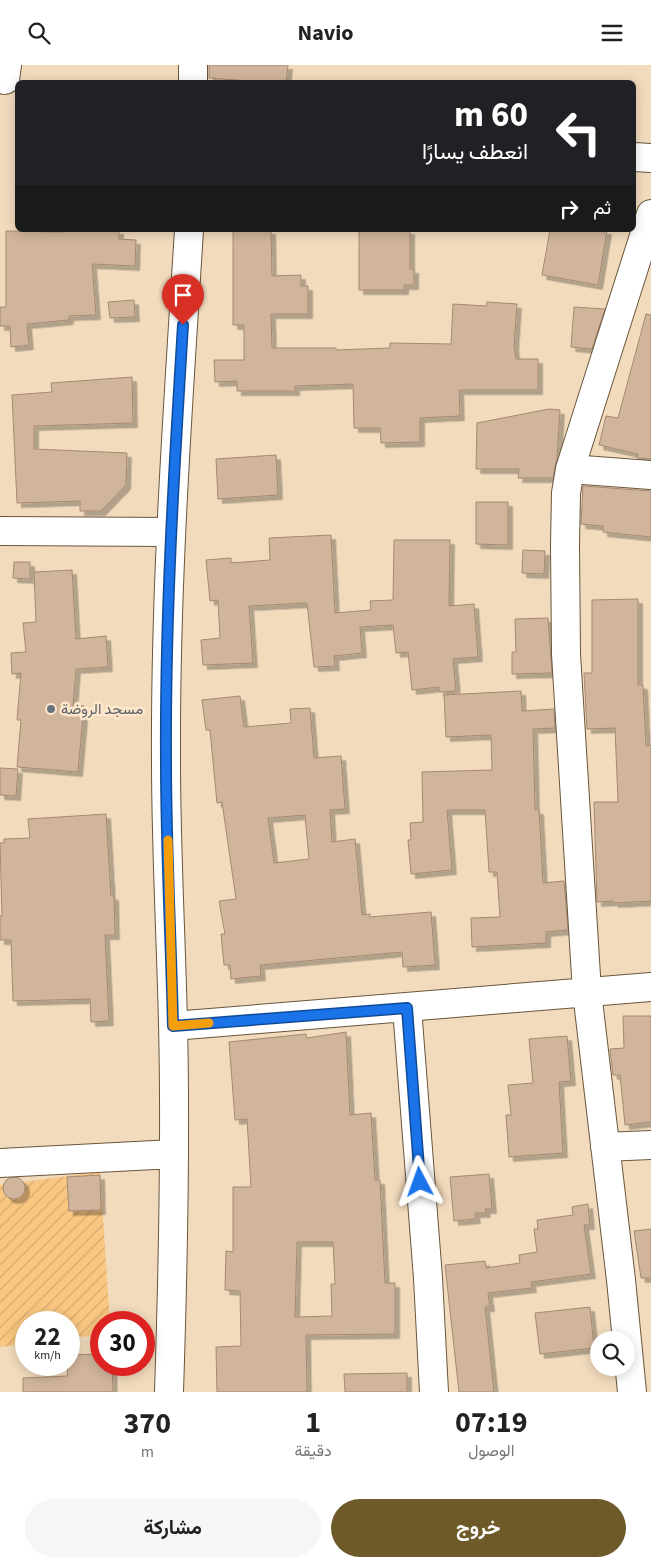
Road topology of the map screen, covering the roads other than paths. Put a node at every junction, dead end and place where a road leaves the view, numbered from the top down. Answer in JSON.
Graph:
{"nodes":[{"id":1,"x":193,"y":65,"type":"edge"},
{"id":2,"x":193,"y":80,"type":"edge"},
{"id":3,"x":636,"y":157,"type":"edge"},
{"id":4,"x":651,"y":158,"type":"edge"},
{"id":5,"x":651,"y":214,"type":"edge"},
{"id":6,"x":189,"y":232,"type":"edge"},
{"id":7,"x":570,"y":469,"type":"junction"},
{"id":8,"x":651,"y":475,"type":"edge"},
{"id":9,"x":0,"y":531,"type":"edge"},
{"id":10,"x":170,"y":532,"type":"junction"},
{"id":11,"x":651,"y":987,"type":"edge"},
{"id":12,"x":587,"y":992,"type":"junction"},
{"id":13,"x":407,"y":1008,"type":"junction"},
{"id":14,"x":173,"y":1026,"type":"junction"},
{"id":15,"x":651,"y":1145,"type":"edge"},
{"id":16,"x":605,"y":1147,"type":"junction"},
{"id":17,"x":174,"y":1154,"type":"junction"},
{"id":18,"x":0,"y":1163,"type":"edge"},
{"id":19,"x":169,"y":1392,"type":"edge"},
{"id":20,"x":434,"y":1392,"type":"edge"},
{"id":21,"x":632,"y":1392,"type":"edge"}],
"edges":[{"from":1,"to":2,"type":"street"},
{"from":3,"to":4,"type":"street"},
{"from":5,"to":7,"type":"street"},
{"from":6,"to":10,"type":"street"},
{"from":7,"to":8,"type":"street"},
{"from":7,"to":12,"type":"street"},
{"from":9,"to":10,"type":"street"},
{"from":10,"to":14,"type":"street"},
{"from":11,"to":12,"type":"street"},
{"from":12,"to":13,"type":"street"},
{"from":12,"to":16,"type":"street"},
{"from":13,"to":14,"type":"street"},
{"from":13,"to":20,"type":"street"},
{"from":14,"to":17,"type":"street"},
{"from":15,"to":16,"type":"street"},
{"from":16,"to":21,"type":"street"},
{"from":17,"to":18,"type":"street"},
{"from":17,"to":19,"type":"street"}]}
